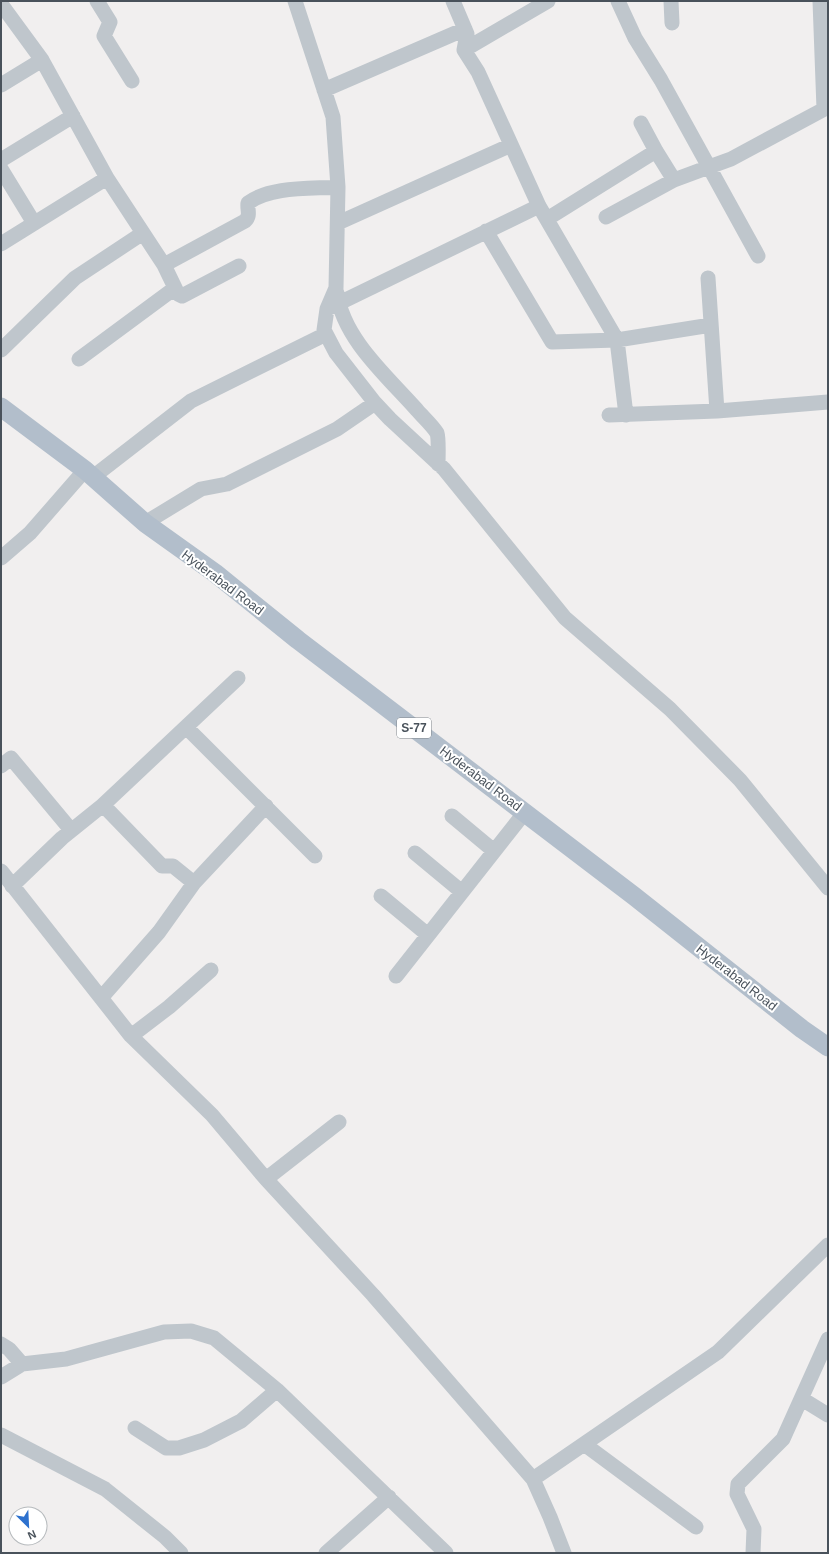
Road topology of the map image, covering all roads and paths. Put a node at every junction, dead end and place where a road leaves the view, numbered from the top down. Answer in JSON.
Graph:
{"nodes":[{"id":1,"x":96,"y":1,"type":"edge"},
{"id":2,"x":295,"y":1,"type":"edge"},
{"id":3,"x":453,"y":1,"type":"edge"},
{"id":4,"x":548,"y":1,"type":"edge"},
{"id":5,"x":618,"y":1,"type":"edge"},
{"id":6,"x":671,"y":1,"type":"edge"},
{"id":7,"x":820,"y":1,"type":"edge"},
{"id":8,"x":4,"y":5,"type":"edge"},
{"id":9,"x":672,"y":23,"type":"dead end"},
{"id":10,"x":465,"y":29,"type":"junction"},
{"id":11,"x":464,"y":50,"type":"junction"},
{"id":12,"x":42,"y":60,"type":"junction"},
{"id":13,"x":132,"y":81,"type":"dead end"},
{"id":14,"x":1,"y":85,"type":"edge"},
{"id":15,"x":324,"y":90,"type":"junction"},
{"id":16,"x":826,"y":108,"type":"edge"},
{"id":17,"x":73,"y":116,"type":"junction"},
{"id":18,"x":641,"y":123,"type":"dead end"},
{"id":19,"x":511,"y":145,"type":"junction"},
{"id":20,"x":656,"y":151,"type":"junction"},
{"id":21,"x":1,"y":160,"type":"edge"},
{"id":22,"x":709,"y":167,"type":"junction"},
{"id":23,"x":1,"y":169,"type":"edge"},
{"id":24,"x":107,"y":178,"type":"junction"},
{"id":25,"x":674,"y":180,"type":"junction"},
{"id":26,"x":338,"y":187,"type":"junction"},
{"id":27,"x":543,"y":213,"type":"junction"},
{"id":28,"x":606,"y":217,"type":"dead end"},
{"id":29,"x":34,"y":223,"type":"junction"},
{"id":30,"x":338,"y":223,"type":"junction"},
{"id":31,"x":486,"y":231,"type":"junction"},
{"id":32,"x":143,"y":233,"type":"junction"},
{"id":33,"x":1,"y":244,"type":"edge"},
{"id":34,"x":758,"y":256,"type":"dead end"},
{"id":35,"x":164,"y":265,"type":"junction"},
{"id":36,"x":239,"y":266,"type":"dead end"},
{"id":37,"x":708,"y":278,"type":"dead end"},
{"id":38,"x":174,"y":288,"type":"junction"},
{"id":39,"x":333,"y":306,"type":"junction"},
{"id":40,"x":711,"y":325,"type":"junction"},
{"id":41,"x":326,"y":334,"type":"junction"},
{"id":42,"x":617,"y":340,"type":"junction"},
{"id":43,"x":1,"y":350,"type":"edge"},
{"id":44,"x":79,"y":358,"type":"dead end"},
{"id":45,"x":828,"y":402,"type":"edge"},
{"id":46,"x":375,"y":404,"type":"junction"},
{"id":47,"x":1,"y":407,"type":"edge"},
{"id":48,"x":717,"y":411,"type":"junction"},
{"id":49,"x":609,"y":415,"type":"dead end"},
{"id":50,"x":626,"y":415,"type":"junction"},
{"id":51,"x":438,"y":464,"type":"junction"},
{"id":52,"x":89,"y":473,"type":"junction"},
{"id":53,"x":145,"y":523,"type":"junction"},
{"id":54,"x":1,"y":558,"type":"edge"},
{"id":55,"x":238,"y":678,"type":"dead end"},
{"id":56,"x":186,"y":727,"type":"junction"},
{"id":57,"x":1,"y":766,"type":"edge"},
{"id":58,"x":103,"y":805,"type":"junction"},
{"id":59,"x":266,"y":806,"type":"junction"},
{"id":60,"x":525,"y":812,"type":"junction"},
{"id":61,"x":452,"y":816,"type":"dead end"},
{"id":62,"x":71,"y":830,"type":"junction"},
{"id":63,"x":494,"y":851,"type":"junction"},
{"id":64,"x":415,"y":853,"type":"dead end"},
{"id":65,"x":315,"y":856,"type":"dead end"},
{"id":66,"x":1,"y":871,"type":"edge"},
{"id":67,"x":194,"y":883,"type":"junction"},
{"id":68,"x":12,"y":886,"type":"junction"},
{"id":69,"x":828,"y":888,"type":"edge"},
{"id":70,"x":462,"y":892,"type":"junction"},
{"id":71,"x":381,"y":896,"type":"dead end"},
{"id":72,"x":428,"y":935,"type":"junction"},
{"id":73,"x":211,"y":970,"type":"dead end"},
{"id":74,"x":396,"y":976,"type":"dead end"},
{"id":75,"x":101,"y":998,"type":"junction"},
{"id":76,"x":131,"y":1036,"type":"junction"},
{"id":77,"x":828,"y":1047,"type":"edge"},
{"id":78,"x":339,"y":1122,"type":"dead end"},
{"id":79,"x":266,"y":1179,"type":"junction"},
{"id":80,"x":828,"y":1245,"type":"edge"},
{"id":81,"x":828,"y":1339,"type":"edge"},
{"id":82,"x":1,"y":1344,"type":"edge"},
{"id":83,"x":22,"y":1364,"type":"junction"},
{"id":84,"x":1,"y":1377,"type":"edge"},
{"id":85,"x":277,"y":1390,"type":"junction"},
{"id":86,"x":802,"y":1399,"type":"junction"},
{"id":87,"x":828,"y":1415,"type":"edge"},
{"id":88,"x":135,"y":1428,"type":"dead end"},
{"id":89,"x":1,"y":1436,"type":"edge"},
{"id":90,"x":584,"y":1444,"type":"junction"},
{"id":91,"x":533,"y":1480,"type":"junction"},
{"id":92,"x":389,"y":1498,"type":"junction"},
{"id":93,"x":696,"y":1526,"type":"dead end"},
{"id":94,"x":181,"y":1553,"type":"edge"},
{"id":95,"x":326,"y":1553,"type":"edge"},
{"id":96,"x":446,"y":1553,"type":"edge"},
{"id":97,"x":564,"y":1553,"type":"edge"},
{"id":98,"x":753,"y":1553,"type":"edge"}],
"edges":[{"from":1,"to":13,"type":"street"},
{"from":2,"to":15,"type":"street"},
{"from":3,"to":10,"type":"street"},
{"from":4,"to":11,"type":"street"},
{"from":5,"to":22,"type":"street"},
{"from":6,"to":9,"type":"street"},
{"from":7,"to":16,"type":"street"},
{"from":8,"to":12,"type":"street"},
{"from":10,"to":11,"type":"street"},
{"from":10,"to":15,"type":"street"},
{"from":11,"to":19,"type":"street"},
{"from":12,"to":14,"type":"street"},
{"from":12,"to":17,"type":"street"},
{"from":15,"to":26,"type":"street"},
{"from":16,"to":22,"type":"street"},
{"from":17,"to":21,"type":"street"},
{"from":17,"to":24,"type":"street"},
{"from":18,"to":20,"type":"street"},
{"from":19,"to":27,"type":"street"},
{"from":19,"to":30,"type":"street"},
{"from":20,"to":25,"type":"street"},
{"from":20,"to":27,"type":"street"},
{"from":22,"to":25,"type":"street"},
{"from":22,"to":34,"type":"street"},
{"from":23,"to":29,"type":"street"},
{"from":24,"to":29,"type":"street"},
{"from":24,"to":32,"type":"street"},
{"from":25,"to":28,"type":"street"},
{"from":26,"to":30,"type":"street"},
{"from":26,"to":35,"type":"street"},
{"from":27,"to":31,"type":"street"},
{"from":27,"to":42,"type":"street"},
{"from":29,"to":33,"type":"street"},
{"from":30,"to":39,"type":"street"},
{"from":31,"to":39,"type":"street"},
{"from":31,"to":42,"type":"street"},
{"from":32,"to":35,"type":"street"},
{"from":32,"to":43,"type":"street"},
{"from":35,"to":38,"type":"street"},
{"from":36,"to":38,"type":"street"},
{"from":37,"to":40,"type":"street"},
{"from":38,"to":44,"type":"street"},
{"from":39,"to":41,"type":"street"},
{"from":39,"to":51,"type":"street"},
{"from":40,"to":42,"type":"street"},
{"from":40,"to":48,"type":"street"},
{"from":41,"to":46,"type":"street"},
{"from":41,"to":52,"type":"street"},
{"from":42,"to":50,"type":"street"},
{"from":45,"to":48,"type":"street"},
{"from":46,"to":51,"type":"street"},
{"from":46,"to":53,"type":"street"},
{"from":47,"to":52,"type":"main road","name":"Hyderabad Road","number":"S-77"},
{"from":48,"to":50,"type":"street"},
{"from":49,"to":50,"type":"street"},
{"from":51,"to":69,"type":"street"},
{"from":52,"to":53,"type":"main road","name":"Hyderabad Road","number":"S-77"},
{"from":52,"to":54,"type":"street"},
{"from":53,"to":60,"type":"main road","name":"Hyderabad Road","number":"S-77"},
{"from":55,"to":56,"type":"street"},
{"from":56,"to":58,"type":"street"},
{"from":56,"to":59,"type":"street"},
{"from":57,"to":62,"type":"street"},
{"from":58,"to":62,"type":"street"},
{"from":58,"to":67,"type":"street"},
{"from":59,"to":65,"type":"street"},
{"from":59,"to":67,"type":"street"},
{"from":60,"to":63,"type":"street"},
{"from":60,"to":77,"type":"main road","name":"Hyderabad Road","number":"S-77"},
{"from":61,"to":63,"type":"street"},
{"from":62,"to":68,"type":"street"},
{"from":63,"to":70,"type":"street"},
{"from":64,"to":70,"type":"street"},
{"from":66,"to":68,"type":"street"},
{"from":67,"to":75,"type":"street"},
{"from":68,"to":75,"type":"street"},
{"from":70,"to":72,"type":"street"},
{"from":71,"to":72,"type":"street"},
{"from":72,"to":74,"type":"street"},
{"from":73,"to":76,"type":"street"},
{"from":75,"to":76,"type":"street"},
{"from":76,"to":79,"type":"street"},
{"from":78,"to":79,"type":"street"},
{"from":79,"to":91,"type":"street"},
{"from":80,"to":90,"type":"street"},
{"from":81,"to":86,"type":"street"},
{"from":82,"to":83,"type":"street"},
{"from":83,"to":84,"type":"street"},
{"from":83,"to":85,"type":"street"},
{"from":85,"to":88,"type":"street"},
{"from":85,"to":92,"type":"street"},
{"from":86,"to":87,"type":"street"},
{"from":86,"to":98,"type":"street"},
{"from":89,"to":94,"type":"street"},
{"from":90,"to":91,"type":"street"},
{"from":90,"to":93,"type":"street"},
{"from":91,"to":97,"type":"street"},
{"from":92,"to":95,"type":"street"},
{"from":92,"to":96,"type":"street"}]}
